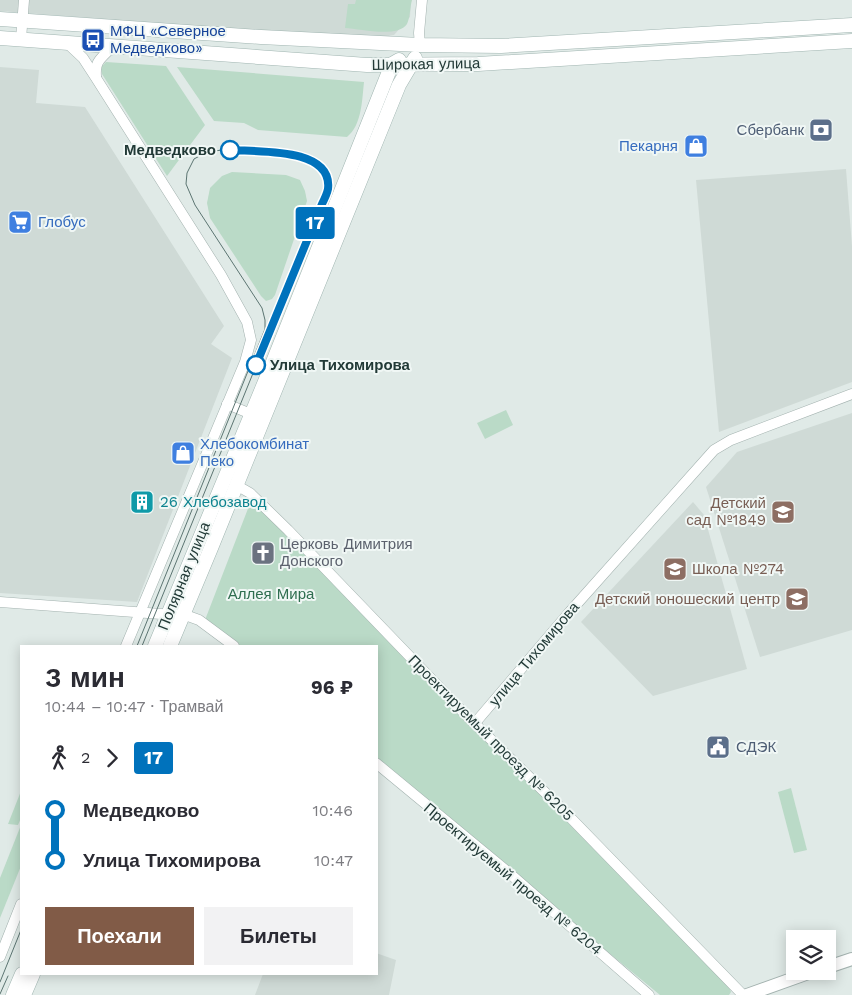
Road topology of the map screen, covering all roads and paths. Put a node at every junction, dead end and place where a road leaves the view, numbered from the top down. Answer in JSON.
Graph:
{"nodes":[{"id":1,"x":24,"y":0,"type":"edge"},
{"id":2,"x":422,"y":0,"type":"edge"},
{"id":3,"x":0,"y":19,"type":"edge"},
{"id":4,"x":23,"y":21,"type":"junction"},
{"id":5,"x":852,"y":25,"type":"edge"},
{"id":6,"x":0,"y":38,"type":"edge"},
{"id":7,"x":22,"y":39,"type":"junction"},
{"id":8,"x":852,"y":41,"type":"edge"},
{"id":9,"x":67,"y":43,"type":"junction"},
{"id":10,"x":420,"y":45,"type":"junction"},
{"id":11,"x":133,"y":48,"type":"junction"},
{"id":12,"x":392,"y":64,"type":"junction"},
{"id":13,"x":412,"y":64,"type":"junction"},
{"id":14,"x":96,"y":78,"type":"junction"},
{"id":15,"x":852,"y":394,"type":"edge"},
{"id":16,"x":227,"y":404,"type":"junction"},
{"id":17,"x":251,"y":414,"type":"junction"},
{"id":18,"x":236,"y":485,"type":"junction"},
{"id":19,"x":0,"y":602,"type":"edge"},
{"id":20,"x":141,"y":612,"type":"junction"},
{"id":21,"x":176,"y":615,"type":"junction"},
{"id":22,"x":126,"y":645,"type":"edge"},
{"id":23,"x":156,"y":645,"type":"edge"},
{"id":24,"x":170,"y":645,"type":"edge"},
{"id":25,"x":233,"y":645,"type":"edge"},
{"id":26,"x":475,"y":723,"type":"junction"},
{"id":27,"x":378,"y":766,"type":"edge"},
{"id":28,"x":20,"y":907,"type":"edge"},
{"id":29,"x":0,"y":957,"type":"edge"},
{"id":30,"x":852,"y":960,"type":"edge"},
{"id":31,"x":836,"y":965,"type":"edge"},
{"id":32,"x":22,"y":975,"type":"edge"},
{"id":33,"x":33,"y":975,"type":"edge"},
{"id":34,"x":789,"y":980,"type":"edge"},
{"id":35,"x":13,"y":995,"type":"edge"},
{"id":36,"x":24,"y":995,"type":"edge"},
{"id":37,"x":649,"y":995,"type":"edge"},
{"id":38,"x":743,"y":995,"type":"edge"},
{"id":39,"x":747,"y":995,"type":"edge"}],
"edges":[{"from":1,"to":4,"type":"street"},
{"from":2,"to":10,"type":"street","name":"Полярная улица"},
{"from":3,"to":4,"type":"main road","name":"Широкая улица"},
{"from":4,"to":7,"type":"street"},
{"from":4,"to":10,"type":"main road","name":"Широкая улица"},
{"from":5,"to":10,"type":"main road","name":"Широкая улица"},
{"from":6,"to":7,"type":"main road","name":"Широкая улица"},
{"from":7,"to":9,"type":"main road","name":"Широкая улица"},
{"from":8,"to":13,"type":"main road","name":"Широкая улица"},
{"from":9,"to":11,"type":"main road","name":"Широкая улица"},
{"from":9,"to":14,"type":"street"},
{"from":10,"to":12,"type":"main road"},
{"from":10,"to":13,"type":"main road","name":"Полярная улица"},
{"from":11,"to":12,"type":"main road","name":"Широкая улица"},
{"from":11,"to":14,"type":"street"},
{"from":12,"to":13,"type":"main road","name":"Широкая улица"},
{"from":12,"to":17,"type":"main road","name":"Полярная улица"},
{"from":13,"to":18,"type":"main road","name":"Полярная улица"},
{"from":14,"to":16,"type":"street"},
{"from":15,"to":26,"type":"street","name":"улица Тихомирова"},
{"from":16,"to":17,"type":"street"},
{"from":16,"to":20,"type":"street"},
{"from":17,"to":21,"type":"main road","name":"Полярная улица"},
{"from":18,"to":21,"type":"main road","name":"Полярная улица"},
{"from":18,"to":26,"type":"street","name":"Проектируемый проезд № 6205"},
{"from":19,"to":20,"type":"street"},
{"from":20,"to":21,"type":"street"},
{"from":20,"to":22,"type":"street"},
{"from":21,"to":23,"type":"main road","name":"Полярная улица"},
{"from":21,"to":24,"type":"main road","name":"Полярная улица"},
{"from":21,"to":25,"type":"street"},
{"from":26,"to":38,"type":"street","name":"Проектируемый проезд № 6205"},
{"from":27,"to":37,"type":"street","name":"Проектируемый проезд № 6204"},
{"from":28,"to":29,"type":"street"},
{"from":30,"to":31,"type":"street"},
{"from":32,"to":35,"type":"main road"},
{"from":33,"to":36,"type":"main road"},
{"from":34,"to":39,"type":"street"}]}
